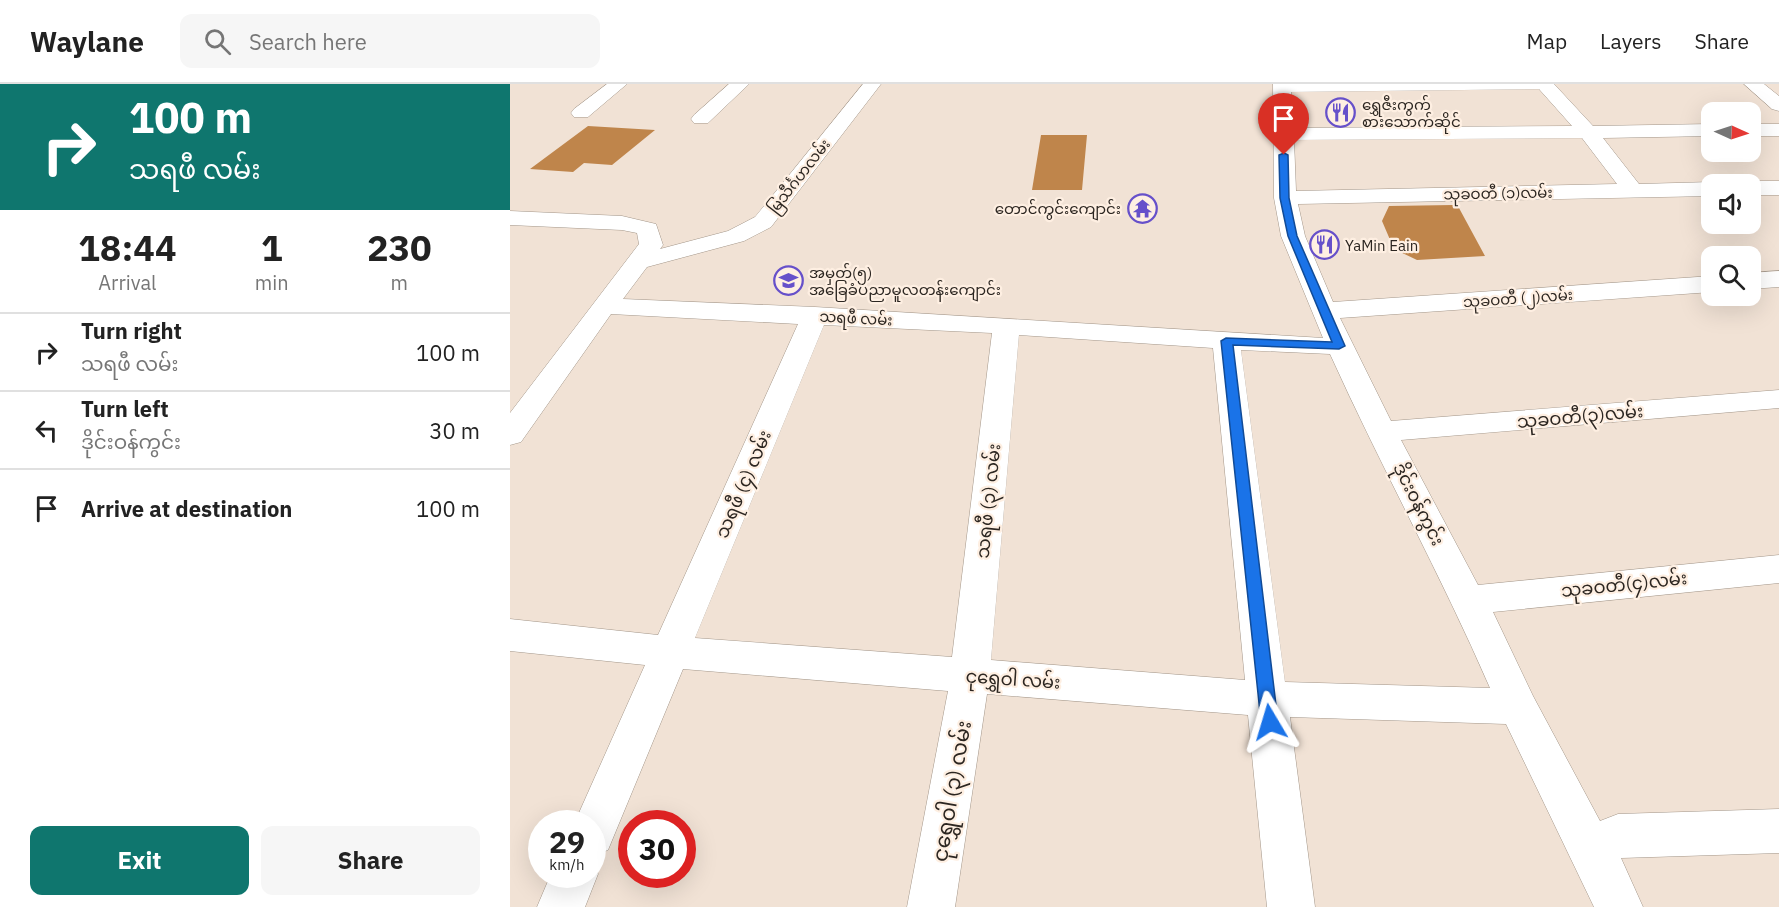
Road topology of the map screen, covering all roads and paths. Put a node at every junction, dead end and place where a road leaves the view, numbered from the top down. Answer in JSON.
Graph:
{"nodes":[{"id":1,"x":618,"y":84,"type":"edge"},
{"id":2,"x":740,"y":84,"type":"edge"},
{"id":3,"x":872,"y":84,"type":"edge"},
{"id":4,"x":1542,"y":84,"type":"edge"},
{"id":5,"x":1753,"y":84,"type":"edge"},
{"id":6,"x":1282,"y":85,"type":"edge"},
{"id":7,"x":1779,"y":105,"type":"edge"},
{"id":8,"x":581,"y":113,"type":"dead end"},
{"id":9,"x":701,"y":119,"type":"dead end"},
{"id":10,"x":1701,"y":130,"type":"edge"},
{"id":11,"x":1761,"y":130,"type":"edge"},
{"id":12,"x":1779,"y":130,"type":"edge"},
{"id":13,"x":1588,"y":132,"type":"junction"},
{"id":14,"x":1283,"y":134,"type":"junction"},
{"id":15,"x":1761,"y":188,"type":"edge"},
{"id":16,"x":1779,"y":188,"type":"edge"},
{"id":17,"x":1701,"y":189,"type":"edge"},
{"id":18,"x":1634,"y":191,"type":"junction"},
{"id":19,"x":1285,"y":198,"type":"junction"},
{"id":20,"x":510,"y":218,"type":"edge"},
{"id":21,"x":638,"y":262,"type":"junction"},
{"id":22,"x":1779,"y":279,"type":"edge"},
{"id":23,"x":1761,"y":280,"type":"edge"},
{"id":24,"x":1701,"y":285,"type":"edge"},
{"id":25,"x":604,"y":306,"type":"junction"},
{"id":26,"x":1324,"y":311,"type":"junction"},
{"id":27,"x":815,"y":315,"type":"junction"},
{"id":28,"x":1006,"y":326,"type":"junction"},
{"id":29,"x":1226,"y":341,"type":"junction"},
{"id":30,"x":1339,"y":346,"type":"junction"},
{"id":31,"x":1779,"y":399,"type":"edge"},
{"id":32,"x":1381,"y":432,"type":"junction"},
{"id":33,"x":510,"y":435,"type":"edge"},
{"id":34,"x":1779,"y":569,"type":"edge"},
{"id":35,"x":1468,"y":600,"type":"junction"},
{"id":36,"x":510,"y":635,"type":"edge"},
{"id":37,"x":671,"y":652,"type":"junction"},
{"id":38,"x":970,"y":676,"type":"junction"},
{"id":39,"x":1267,"y":699,"type":"junction"},
{"id":40,"x":1518,"y":707,"type":"junction"},
{"id":41,"x":602,"y":810,"type":"edge"},
{"id":42,"x":1779,"y":831,"type":"edge"},
{"id":43,"x":1590,"y":849,"type":"junction"},
{"id":44,"x":569,"y":888,"type":"edge"},
{"id":45,"x":561,"y":907,"type":"edge"},
{"id":46,"x":931,"y":907,"type":"edge"},
{"id":47,"x":1291,"y":907,"type":"edge"},
{"id":48,"x":1618,"y":907,"type":"edge"}],
"edges":[{"from":1,"to":8,"type":"street"},
{"from":2,"to":9,"type":"street"},
{"from":3,"to":21,"type":"street","name":"မြသီင်္ဂဟလမ်း"},
{"from":4,"to":6,"type":"street"},
{"from":4,"to":13,"type":"street"},
{"from":5,"to":7,"type":"street"},
{"from":6,"to":14,"type":"street","name":"ဒိုင်းဝန်ကွင်း"},
{"from":10,"to":13,"type":"street"},
{"from":11,"to":12,"type":"street"},
{"from":13,"to":14,"type":"street"},
{"from":13,"to":18,"type":"street"},
{"from":14,"to":19,"type":"street","name":"ဒိုင်းဝန်ကွင်း"},
{"from":15,"to":16,"type":"street"},
{"from":17,"to":18,"type":"street","name":"သုခဝတီ (၁)လမ်း"},
{"from":18,"to":19,"type":"street","name":"သုခဝတီ (၁)လမ်း"},
{"from":19,"to":26,"type":"street","name":"ဒိုင်းဝန်ကွင်း"},
{"from":20,"to":21,"type":"street"},
{"from":21,"to":25,"type":"street"},
{"from":22,"to":23,"type":"street"},
{"from":24,"to":26,"type":"street","name":"သုခဝတီ (၂)လမ်း"},
{"from":25,"to":27,"type":"street","name":"သရဖီ လမ်း"},
{"from":25,"to":33,"type":"street"},
{"from":26,"to":30,"type":"street","name":"ဒိုင်းဝန်ကွင်း"},
{"from":27,"to":28,"type":"street","name":"သရဖီ လမ်း"},
{"from":27,"to":37,"type":"street","name":"သရဖီ (၄) လမ်း"},
{"from":28,"to":29,"type":"street","name":"သရဖီ လမ်း"},
{"from":28,"to":38,"type":"street","name":"သရဖီ (၃) လမ်း"},
{"from":29,"to":30,"type":"street","name":"သရဖီ လမ်း"},
{"from":29,"to":39,"type":"street"},
{"from":30,"to":32,"type":"street","name":"ဒိုင်းဝန်ကွင်း"},
{"from":31,"to":32,"type":"street","name":"သုခဝတီ(၃)လမ်း"},
{"from":32,"to":35,"type":"street","name":"ဒိုင်းဝန်ကွင်း"},
{"from":34,"to":35,"type":"street","name":"သုခဝတီ(၄)လမ်း"},
{"from":35,"to":40,"type":"street","name":"ဒိုင်းဝန်ကွင်း"},
{"from":36,"to":37,"type":"street","name":"ငုရွှေဝါ လမ်း"},
{"from":37,"to":38,"type":"street","name":"ငုရွှေဝါ လမ်း"},
{"from":37,"to":41,"type":"street","name":"သရဖီ (၄) လမ်း"},
{"from":38,"to":39,"type":"street","name":"ငုရွှေဝါ လမ်း"},
{"from":38,"to":46,"type":"street","name":"ငုရွှေဝါ (၃) လမ်း"},
{"from":39,"to":40,"type":"street","name":"ငုရွှေဝါ လမ်း"},
{"from":39,"to":47,"type":"street"},
{"from":40,"to":43,"type":"street","name":"ဒိုင်းဝန်ကွင်း"},
{"from":42,"to":43,"type":"street"},
{"from":43,"to":48,"type":"street","name":"ဒိုင်းဝန်ကွင်း"},
{"from":44,"to":45,"type":"street"}]}
